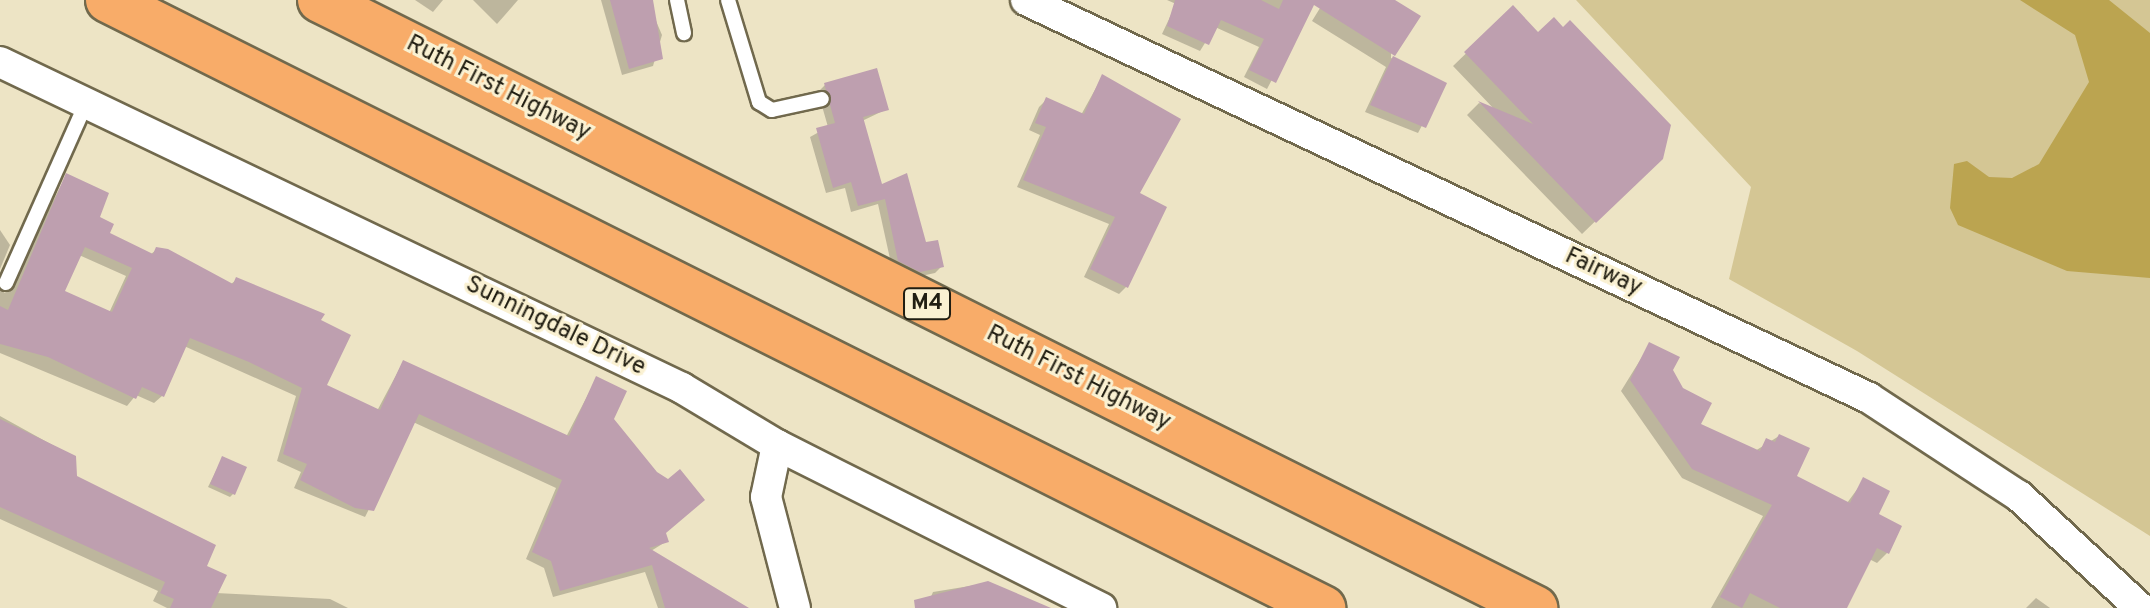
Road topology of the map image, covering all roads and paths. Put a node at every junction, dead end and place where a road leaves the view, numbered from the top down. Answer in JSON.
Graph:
{"nodes":[{"id":1,"x":108,"y":0,"type":"edge"},
{"id":2,"x":320,"y":0,"type":"edge"},
{"id":3,"x":677,"y":0,"type":"edge"},
{"id":4,"x":728,"y":0,"type":"edge"},
{"id":5,"x":1026,"y":0,"type":"edge"},
{"id":6,"x":684,"y":33,"type":"dead end"},
{"id":7,"x":0,"y":62,"type":"edge"},
{"id":8,"x":822,"y":99,"type":"dead end"},
{"id":9,"x":86,"y":103,"type":"junction"},
{"id":10,"x":6,"y":283,"type":"dead end"},
{"id":11,"x":777,"y":445,"type":"junction"},
{"id":12,"x":795,"y":608,"type":"edge"},
{"id":13,"x":1101,"y":608,"type":"edge"},
{"id":14,"x":1323,"y":608,"type":"edge"},
{"id":15,"x":1535,"y":608,"type":"edge"},
{"id":16,"x":2140,"y":608,"type":"edge"}],
"edges":[{"from":1,"to":14,"type":"highway"},
{"from":2,"to":15,"type":"highway","name":"Ruth First Highway","number":"M4"},
{"from":3,"to":6,"type":"lane"},
{"from":4,"to":8,"type":"lane"},
{"from":5,"to":16,"type":"street","name":"Fairway"},
{"from":7,"to":9,"type":"street","name":"Sunningdale Drive"},
{"from":9,"to":10,"type":"lane"},
{"from":9,"to":11,"type":"street","name":"Sunningdale Drive"},
{"from":11,"to":12,"type":"street"},
{"from":11,"to":13,"type":"street","name":"Sunningdale Drive"}]}
